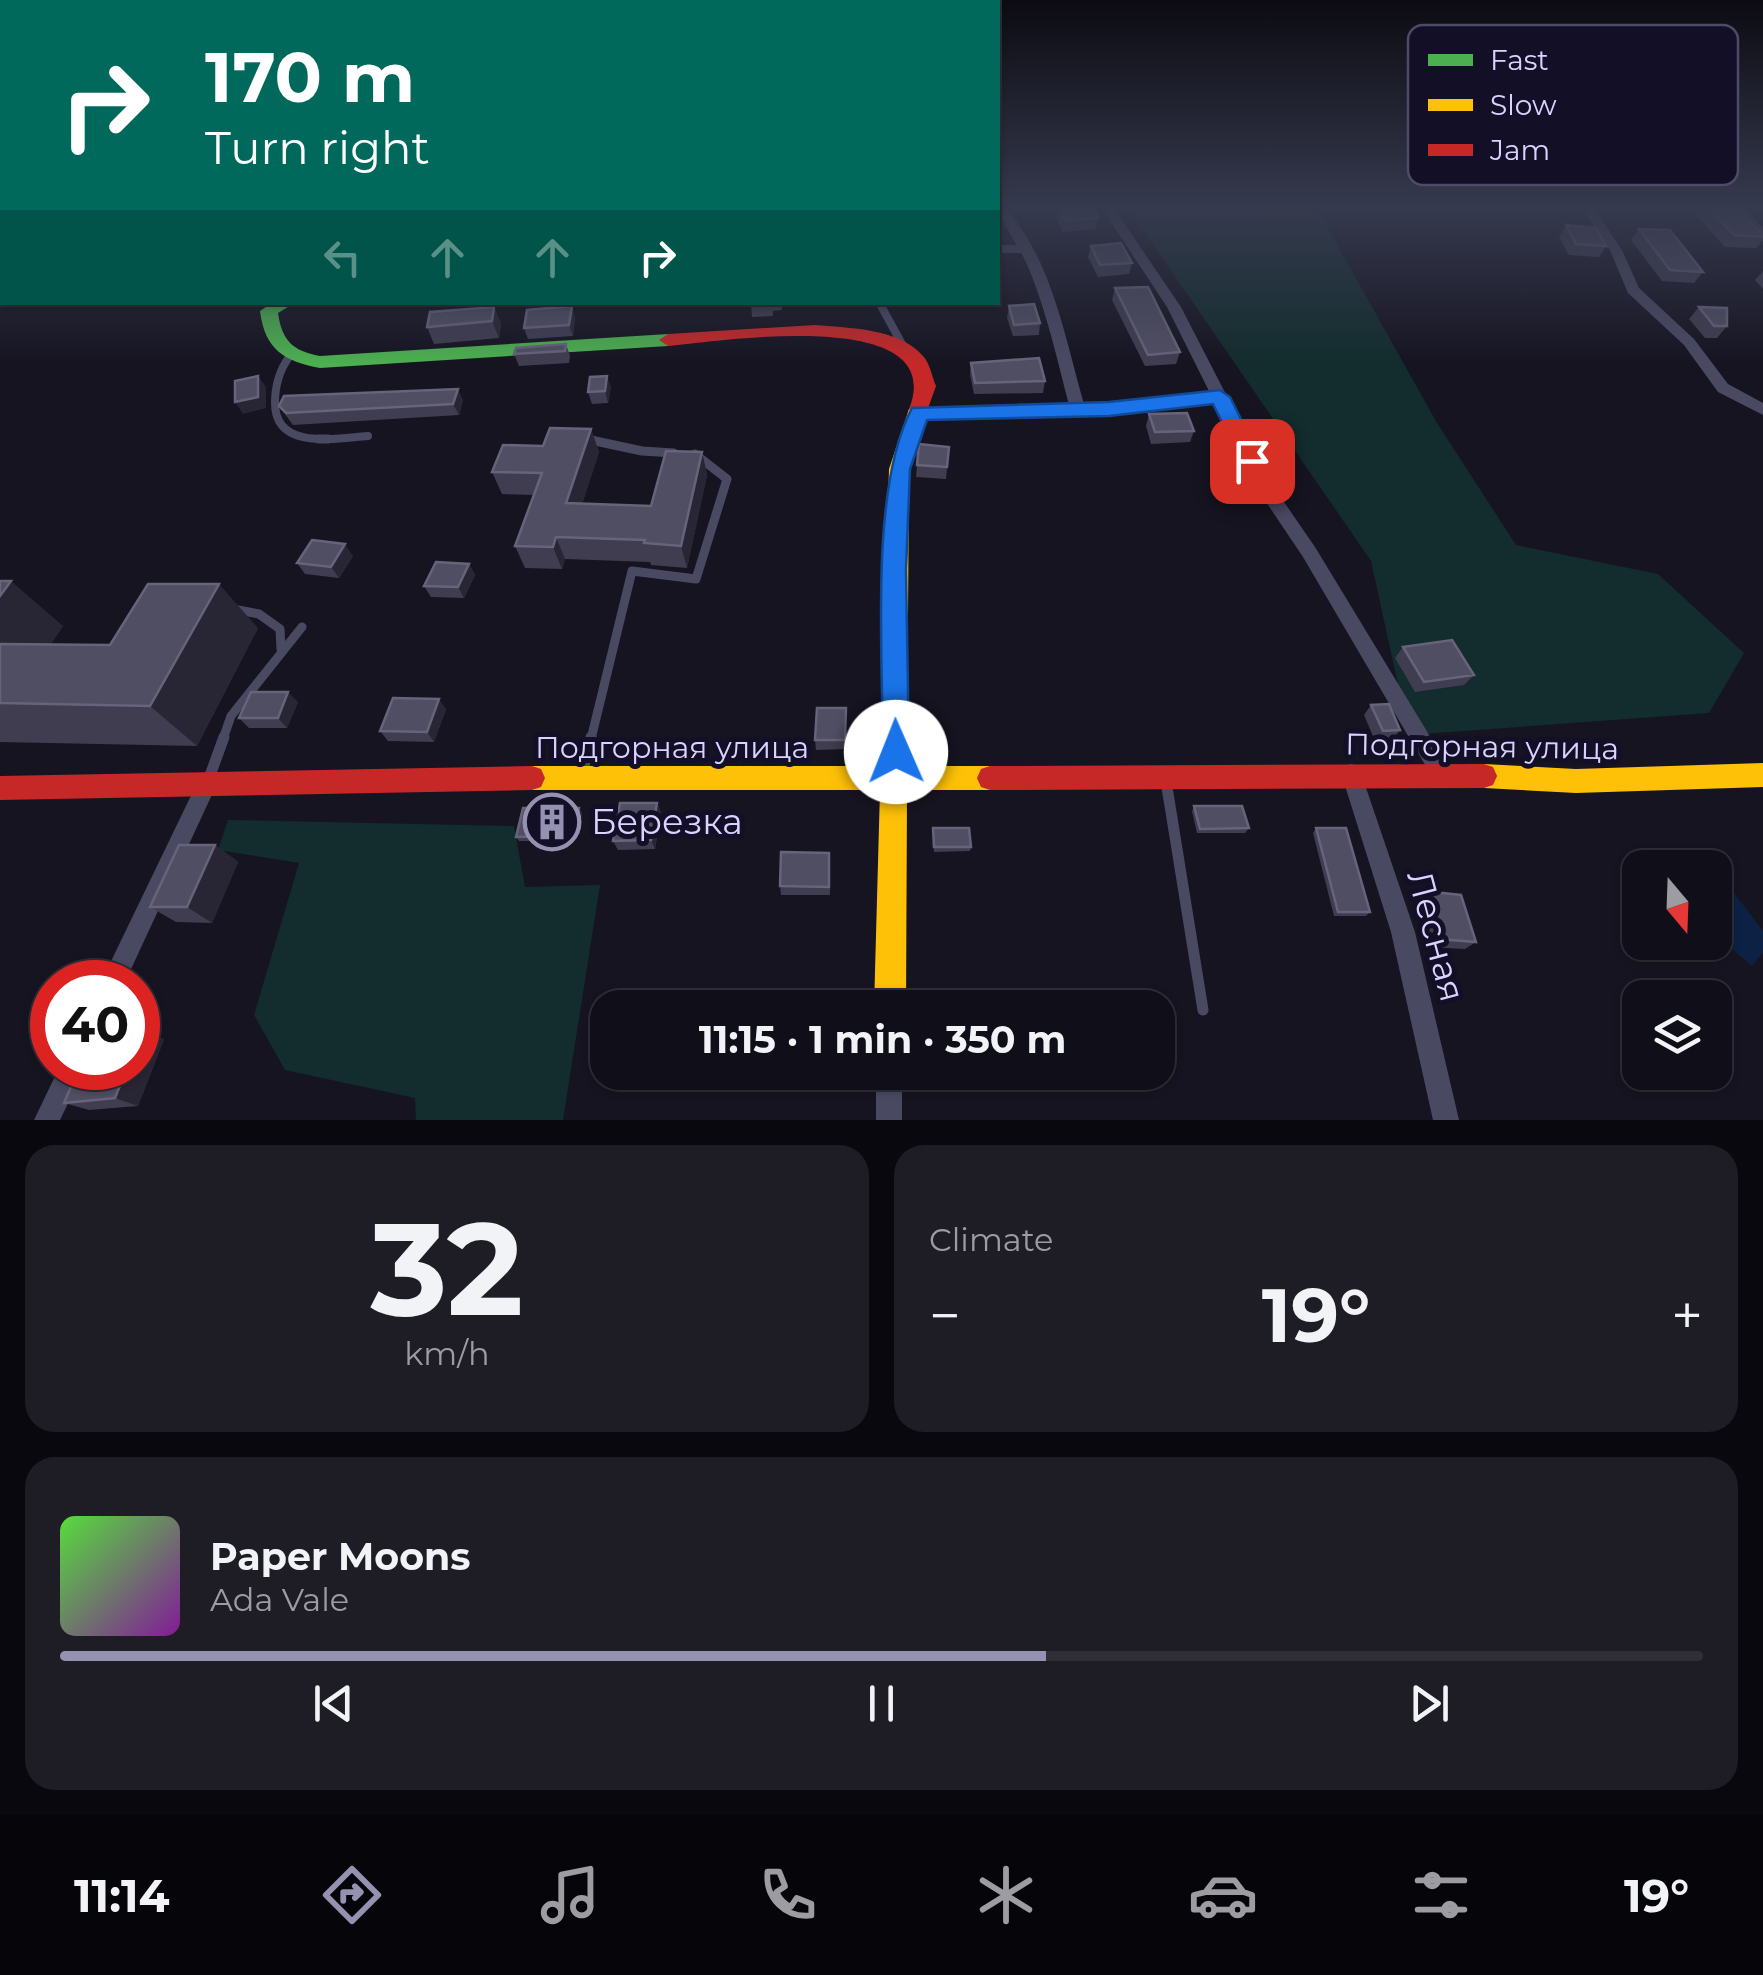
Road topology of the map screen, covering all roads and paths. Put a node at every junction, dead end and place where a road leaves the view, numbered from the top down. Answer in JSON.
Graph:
{"nodes":[{"id":1,"x":1030,"y":259,"type":"edge"},
{"id":2,"x":1142,"y":259,"type":"edge"},
{"id":3,"x":1620,"y":259,"type":"edge"},
{"id":4,"x":282,"y":305,"type":"edge"},
{"id":5,"x":881,"y":305,"type":"edge"},
{"id":6,"x":903,"y":346,"type":"junction"},
{"id":7,"x":290,"y":357,"type":"junction"},
{"id":8,"x":1220,"y":397,"type":"junction"},
{"id":9,"x":1078,"y":408,"type":"junction"},
{"id":10,"x":1763,"y":410,"type":"edge"},
{"id":11,"x":919,"y":413,"type":"junction"},
{"id":12,"x":368,"y":436,"type":"dead end"},
{"id":13,"x":578,"y":438,"type":"edge"},
{"id":14,"x":214,"y":608,"type":"edge"},
{"id":15,"x":302,"y":628,"type":"dead end"},
{"id":16,"x":281,"y":649,"type":"junction"},
{"id":17,"x":1351,"y":773,"type":"junction"},
{"id":18,"x":1441,"y":773,"type":"junction"},
{"id":19,"x":1165,"y":775,"type":"junction"},
{"id":20,"x":1763,"y":775,"type":"edge"},
{"id":21,"x":582,"y":777,"type":"junction"},
{"id":22,"x":896,"y":778,"type":"junction"},
{"id":23,"x":206,"y":786,"type":"junction"},
{"id":24,"x":0,"y":788,"type":"edge"},
{"id":25,"x":123,"y":960,"type":"edge"},
{"id":26,"x":890,"y":990,"type":"edge"},
{"id":27,"x":1202,"y":1010,"type":"dead end"},
{"id":28,"x":61,"y":1090,"type":"edge"},
{"id":29,"x":890,"y":1090,"type":"edge"},
{"id":30,"x":47,"y":1120,"type":"edge"},
{"id":31,"x":889,"y":1120,"type":"edge"},
{"id":32,"x":1446,"y":1120,"type":"edge"}],
"edges":[{"from":1,"to":9,"type":"street"},
{"from":2,"to":8,"type":"street"},
{"from":3,"to":10,"type":"street"},
{"from":4,"to":7,"type":"street"},
{"from":5,"to":6,"type":"lane"},
{"from":6,"to":7,"type":"street"},
{"from":6,"to":11,"type":"street"},
{"from":7,"to":12,"type":"lane"},
{"from":8,"to":9,"type":"street"},
{"from":8,"to":18,"type":"street"},
{"from":9,"to":11,"type":"street"},
{"from":11,"to":22,"type":"street"},
{"from":13,"to":21,"type":"lane"},
{"from":14,"to":16,"type":"lane"},
{"from":15,"to":16,"type":"lane"},
{"from":16,"to":23,"type":"lane"},
{"from":17,"to":18,"type":"street","name":"Подгорная улица"},
{"from":17,"to":19,"type":"street","name":"Подгорная улица"},
{"from":17,"to":32,"type":"street","name":"Лесная"},
{"from":18,"to":20,"type":"street","name":"Подгорная улица"},
{"from":19,"to":22,"type":"street","name":"Подгорная улица"},
{"from":19,"to":27,"type":"lane"},
{"from":21,"to":22,"type":"street","name":"Подгорная улица"},
{"from":21,"to":23,"type":"street","name":"Подгорная улица"},
{"from":22,"to":26,"type":"street"},
{"from":23,"to":24,"type":"street","name":"Подгорная улица"},
{"from":23,"to":25,"type":"street"},
{"from":28,"to":30,"type":"street"},
{"from":29,"to":31,"type":"street"}]}
